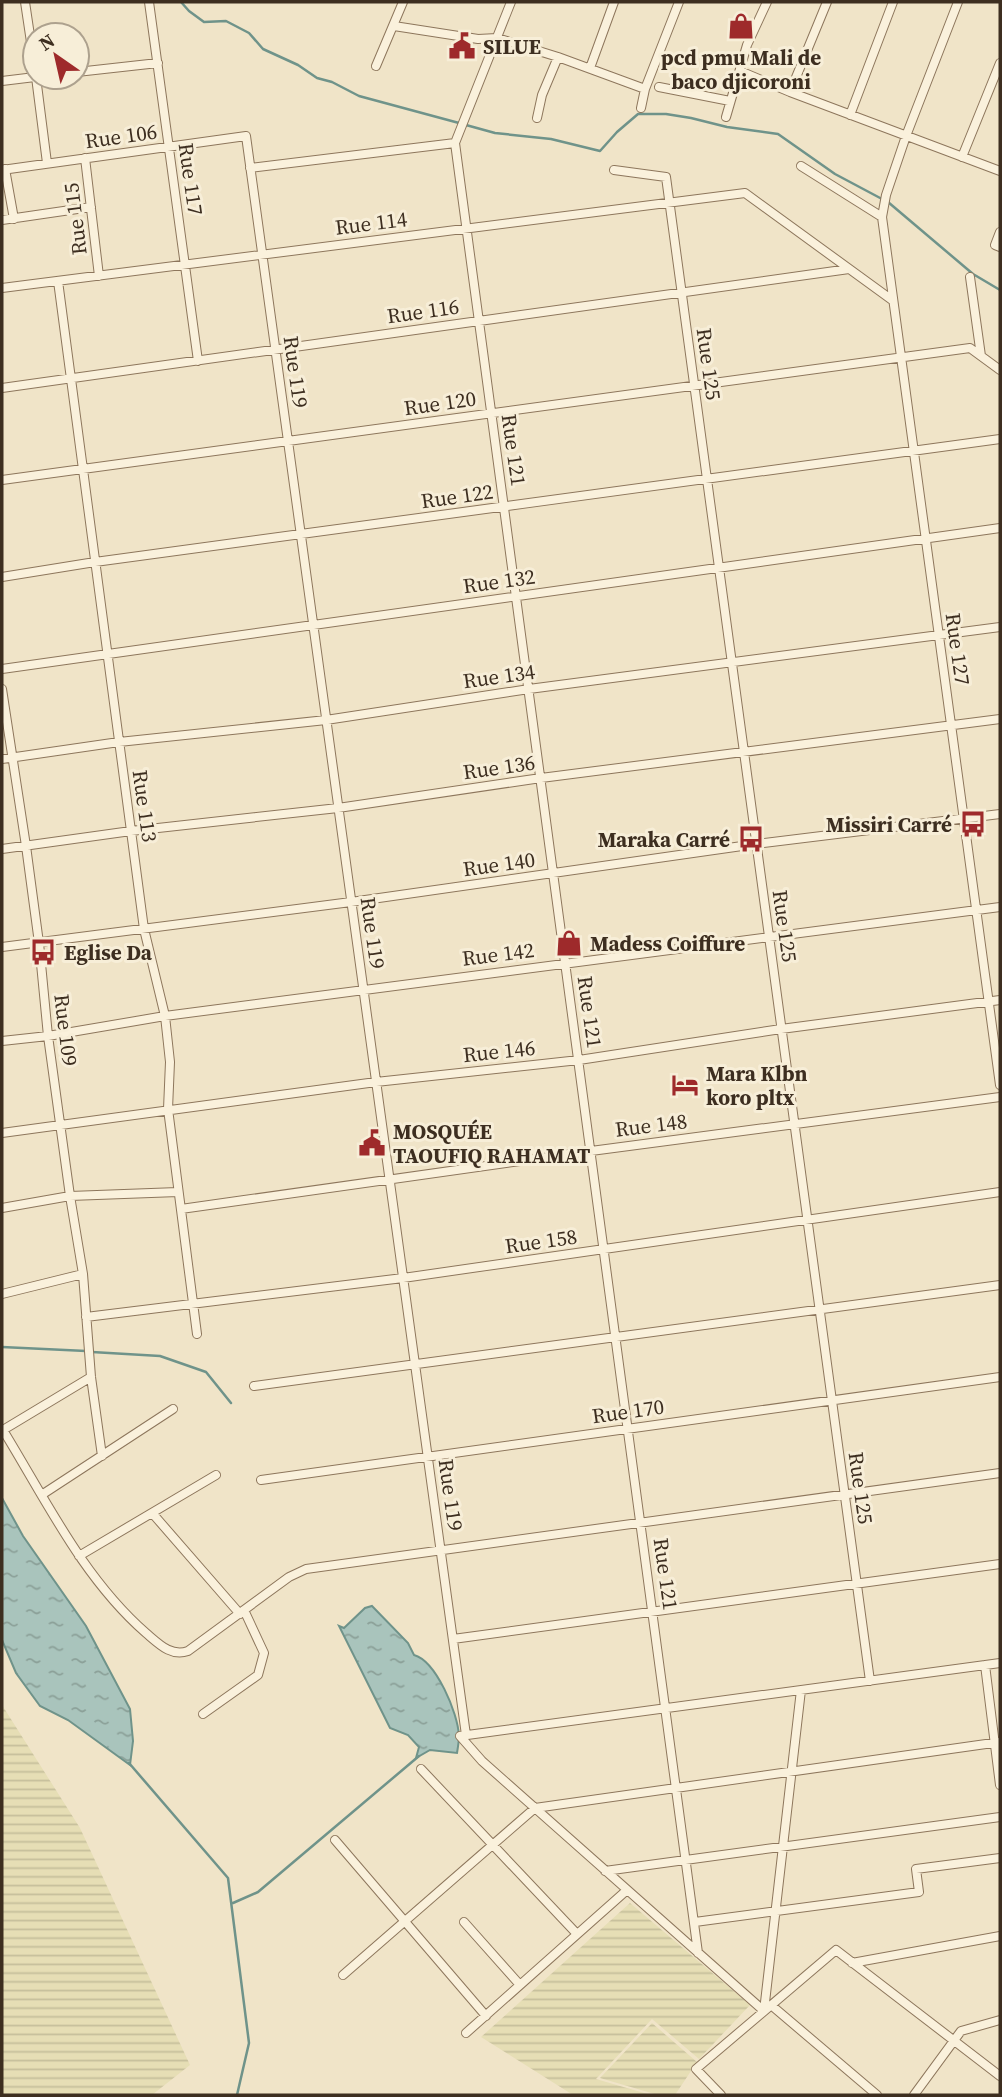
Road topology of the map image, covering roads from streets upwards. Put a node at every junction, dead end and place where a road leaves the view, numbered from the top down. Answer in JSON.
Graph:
{"nodes":[{"id":1,"x":25,"y":2,"type":"edge"},
{"id":2,"x":149,"y":2,"type":"edge"},
{"id":3,"x":403,"y":2,"type":"edge"},
{"id":4,"x":511,"y":2,"type":"edge"},
{"id":5,"x":614,"y":2,"type":"edge"},
{"id":6,"x":680,"y":2,"type":"edge"},
{"id":7,"x":767,"y":2,"type":"edge"},
{"id":8,"x":827,"y":2,"type":"edge"},
{"id":9,"x":893,"y":2,"type":"edge"},
{"id":10,"x":958,"y":2,"type":"edge"},
{"id":11,"x":28,"y":21,"type":"edge"},
{"id":12,"x":394,"y":26,"type":"junction"},
{"id":13,"x":497,"y":38,"type":"junction"},
{"id":14,"x":558,"y":57,"type":"junction"},
{"id":15,"x":158,"y":63,"type":"junction"},
{"id":16,"x":1000,"y":63,"type":"edge"},
{"id":17,"x":376,"y":66,"type":"dead end"},
{"id":18,"x":590,"y":68,"type":"junction"},
{"id":19,"x":91,"y":70,"type":"edge"},
{"id":20,"x":740,"y":71,"type":"junction"},
{"id":21,"x":21,"y":79,"type":"edge"},
{"id":22,"x":2,"y":81,"type":"edge"},
{"id":23,"x":659,"y":87,"type":"dead end"},
{"id":24,"x":645,"y":89,"type":"junction"},
{"id":25,"x":38,"y":91,"type":"edge"},
{"id":26,"x":790,"y":92,"type":"junction"},
{"id":27,"x":730,"y":102,"type":"junction"},
{"id":28,"x":642,"y":108,"type":"dead end"},
{"id":29,"x":850,"y":115,"type":"junction"},
{"id":30,"x":726,"y":117,"type":"dead end"},
{"id":31,"x":537,"y":118,"type":"dead end"},
{"id":32,"x":246,"y":136,"type":"joint"},
{"id":33,"x":906,"y":136,"type":"junction"},
{"id":34,"x":455,"y":144,"type":"junction"},
{"id":35,"x":169,"y":147,"type":"junction"},
{"id":36,"x":962,"y":157,"type":"junction"},
{"id":37,"x":85,"y":158,"type":"junction"},
{"id":38,"x":47,"y":163,"type":"junction"},
{"id":39,"x":801,"y":166,"type":"dead end"},
{"id":40,"x":250,"y":168,"type":"junction"},
{"id":41,"x":3,"y":169,"type":"edge"},
{"id":42,"x":614,"y":170,"type":"dead end"},
{"id":43,"x":1000,"y":171,"type":"edge"},
{"id":44,"x":669,"y":203,"type":"junction"},
{"id":45,"x":91,"y":208,"type":"junction"},
{"id":46,"x":882,"y":213,"type":"junction"},
{"id":47,"x":14,"y":219,"type":"junction"},
{"id":48,"x":2,"y":220,"type":"edge"},
{"id":49,"x":467,"y":229,"type":"junction"},
{"id":50,"x":1000,"y":232,"type":"edge"},
{"id":51,"x":1000,"y":247,"type":"edge"},
{"id":52,"x":262,"y":255,"type":"junction"},
{"id":53,"x":185,"y":265,"type":"junction"},
{"id":54,"x":849,"y":269,"type":"junction"},
{"id":55,"x":99,"y":276,"type":"junction"},
{"id":56,"x":970,"y":277,"type":"dead end"},
{"id":57,"x":58,"y":281,"type":"junction"},
{"id":58,"x":2,"y":288,"type":"edge"},
{"id":59,"x":681,"y":293,"type":"junction"},
{"id":60,"x":892,"y":300,"type":"junction"},
{"id":61,"x":479,"y":321,"type":"junction"},
{"id":62,"x":275,"y":350,"type":"junction"},
{"id":63,"x":981,"y":356,"type":"junction"},
{"id":64,"x":900,"y":358,"type":"junction"},
{"id":65,"x":198,"y":360,"type":"junction"},
{"id":66,"x":1000,"y":370,"type":"edge"},
{"id":67,"x":71,"y":379,"type":"junction"},
{"id":68,"x":694,"y":386,"type":"junction"},
{"id":69,"x":2,"y":388,"type":"edge"},
{"id":70,"x":492,"y":413,"type":"junction"},
{"id":71,"x":1000,"y":439,"type":"edge"},
{"id":72,"x":288,"y":441,"type":"junction"},
{"id":73,"x":913,"y":452,"type":"junction"},
{"id":74,"x":82,"y":469,"type":"junction"},
{"id":75,"x":2,"y":480,"type":"edge"},
{"id":76,"x":707,"y":480,"type":"junction"},
{"id":77,"x":504,"y":507,"type":"junction"},
{"id":78,"x":1000,"y":528,"type":"edge"},
{"id":79,"x":301,"y":535,"type":"junction"},
{"id":80,"x":925,"y":539,"type":"junction"},
{"id":81,"x":95,"y":562,"type":"junction"},
{"id":82,"x":719,"y":568,"type":"junction"},
{"id":83,"x":2,"y":577,"type":"edge"},
{"id":84,"x":516,"y":596,"type":"junction"},
{"id":85,"x":313,"y":625,"type":"junction"},
{"id":86,"x":1000,"y":627,"type":"edge"},
{"id":87,"x":938,"y":636,"type":"junction"},
{"id":88,"x":107,"y":654,"type":"junction"},
{"id":89,"x":732,"y":663,"type":"junction"},
{"id":90,"x":2,"y":668,"type":"edge"},
{"id":91,"x":2,"y":690,"type":"edge"},
{"id":92,"x":529,"y":690,"type":"junction"},
{"id":93,"x":1000,"y":719,"type":"edge"},
{"id":94,"x":326,"y":720,"type":"junction"},
{"id":95,"x":951,"y":725,"type":"junction"},
{"id":96,"x":119,"y":743,"type":"junction"},
{"id":97,"x":744,"y":752,"type":"junction"},
{"id":98,"x":12,"y":758,"type":"junction"},
{"id":99,"x":2,"y":759,"type":"edge"},
{"id":100,"x":541,"y":779,"type":"junction"},
{"id":101,"x":338,"y":808,"type":"junction"},
{"id":102,"x":1000,"y":814,"type":"edge"},
{"id":103,"x":964,"y":819,"type":"junction"},
{"id":104,"x":131,"y":831,"type":"junction"},
{"id":105,"x":756,"y":844,"type":"junction"},
{"id":106,"x":26,"y":846,"type":"junction"},
{"id":107,"x":2,"y":849,"type":"edge"},
{"id":108,"x":554,"y":875,"type":"junction"},
{"id":109,"x":351,"y":902,"type":"junction"},
{"id":110,"x":1000,"y":907,"type":"edge"},
{"id":111,"x":976,"y":910,"type":"junction"},
{"id":112,"x":144,"y":929,"type":"junction"},
{"id":113,"x":769,"y":938,"type":"junction"},
{"id":114,"x":39,"y":943,"type":"junction"},
{"id":115,"x":2,"y":947,"type":"edge"},
{"id":116,"x":566,"y":963,"type":"junction"},
{"id":117,"x":363,"y":989,"type":"junction"},
{"id":118,"x":1000,"y":1000,"type":"edge"},
{"id":119,"x":989,"y":1001,"type":"junction"},
{"id":120,"x":165,"y":1016,"type":"junction"},
{"id":121,"x":781,"y":1029,"type":"junction"},
{"id":122,"x":48,"y":1036,"type":"junction"},
{"id":123,"x":2,"y":1041,"type":"edge"},
{"id":124,"x":579,"y":1060,"type":"junction"},
{"id":125,"x":376,"y":1082,"type":"junction"},
{"id":126,"x":1000,"y":1085,"type":"edge"},
{"id":127,"x":1000,"y":1097,"type":"edge"},
{"id":128,"x":168,"y":1109,"type":"junction"},
{"id":129,"x":61,"y":1125,"type":"junction"},
{"id":130,"x":794,"y":1125,"type":"junction"},
{"id":131,"x":2,"y":1133,"type":"edge"},
{"id":132,"x":591,"y":1151,"type":"junction"},
{"id":133,"x":390,"y":1180,"type":"junction"},
{"id":134,"x":178,"y":1192,"type":"junction"},
{"id":135,"x":1000,"y":1192,"type":"edge"},
{"id":136,"x":70,"y":1196,"type":"junction"},
{"id":137,"x":2,"y":1208,"type":"edge"},
{"id":138,"x":181,"y":1209,"type":"junction"},
{"id":139,"x":807,"y":1218,"type":"junction"},
{"id":140,"x":604,"y":1249,"type":"junction"},
{"id":141,"x":83,"y":1274,"type":"junction"},
{"id":142,"x":403,"y":1278,"type":"junction"},
{"id":143,"x":1000,"y":1285,"type":"edge"},
{"id":144,"x":2,"y":1294,"type":"edge"},
{"id":145,"x":193,"y":1304,"type":"junction"},
{"id":146,"x":819,"y":1309,"type":"junction"},
{"id":147,"x":86,"y":1317,"type":"junction"},
{"id":148,"x":197,"y":1334,"type":"dead end"},
{"id":149,"x":616,"y":1337,"type":"junction"},
{"id":150,"x":415,"y":1364,"type":"junction"},
{"id":151,"x":91,"y":1377,"type":"junction"},
{"id":152,"x":1000,"y":1377,"type":"edge"},
{"id":153,"x":254,"y":1386,"type":"dead end"},
{"id":154,"x":832,"y":1401,"type":"junction"},
{"id":155,"x":173,"y":1409,"type":"dead end"},
{"id":156,"x":2,"y":1429,"type":"edge"},
{"id":157,"x":629,"y":1429,"type":"junction"},
{"id":158,"x":102,"y":1456,"type":"junction"},
{"id":159,"x":428,"y":1456,"type":"junction"},
{"id":160,"x":1000,"y":1473,"type":"edge"},
{"id":161,"x":216,"y":1475,"type":"dead end"},
{"id":162,"x":261,"y":1480,"type":"dead end"},
{"id":163,"x":43,"y":1494,"type":"junction"},
{"id":164,"x":845,"y":1494,"type":"junction"},
{"id":165,"x":153,"y":1514,"type":"junction"},
{"id":166,"x":641,"y":1522,"type":"junction"},
{"id":167,"x":441,"y":1550,"type":"junction"},
{"id":168,"x":79,"y":1556,"type":"junction"},
{"id":169,"x":1000,"y":1564,"type":"edge"},
{"id":170,"x":857,"y":1584,"type":"junction"},
{"id":171,"x":242,"y":1612,"type":"junction"},
{"id":172,"x":653,"y":1612,"type":"junction"},
{"id":173,"x":453,"y":1639,"type":"junction"},
{"id":174,"x":1000,"y":1663,"type":"edge"},
{"id":175,"x":985,"y":1665,"type":"junction"},
{"id":176,"x":870,"y":1681,"type":"junction"},
{"id":177,"x":801,"y":1690,"type":"junction"},
{"id":178,"x":666,"y":1708,"type":"junction"},
{"id":179,"x":203,"y":1714,"type":"dead end"},
{"id":180,"x":463,"y":1736,"type":"junction"},
{"id":181,"x":998,"y":1742,"type":"edge"},
{"id":182,"x":421,"y":1769,"type":"dead end"},
{"id":183,"x":792,"y":1771,"type":"junction"},
{"id":184,"x":1000,"y":1785,"type":"edge"},
{"id":185,"x":677,"y":1786,"type":"junction"},
{"id":186,"x":535,"y":1808,"type":"junction"},
{"id":187,"x":1000,"y":1817,"type":"edge"},
{"id":188,"x":335,"y":1840,"type":"dead end"},
{"id":189,"x":492,"y":1846,"type":"junction"},
{"id":190,"x":783,"y":1847,"type":"junction"},
{"id":191,"x":1000,"y":1858,"type":"edge"},
{"id":192,"x":687,"y":1860,"type":"junction"},
{"id":193,"x":605,"y":1871,"type":"junction"},
{"id":194,"x":627,"y":1890,"type":"junction"},
{"id":195,"x":775,"y":1911,"type":"junction"},
{"id":196,"x":405,"y":1921,"type":"junction"},
{"id":197,"x":464,"y":1922,"type":"dead end"},
{"id":198,"x":695,"y":1922,"type":"junction"},
{"id":199,"x":577,"y":1934,"type":"junction"},
{"id":200,"x":1000,"y":1936,"type":"edge"},
{"id":201,"x":698,"y":1953,"type":"junction"},
{"id":202,"x":852,"y":1963,"type":"junction"},
{"id":203,"x":343,"y":1975,"type":"dead end"},
{"id":204,"x":520,"y":1985,"type":"junction"},
{"id":205,"x":768,"y":2008,"type":"junction"},
{"id":206,"x":486,"y":2015,"type":"junction"},
{"id":207,"x":1000,"y":2020,"type":"edge"},
{"id":208,"x":466,"y":2033,"type":"dead end"},
{"id":209,"x":953,"y":2042,"type":"junction"},
{"id":210,"x":1000,"y":2076,"type":"edge"},
{"id":211,"x":721,"y":2095,"type":"edge"},
{"id":212,"x":877,"y":2095,"type":"edge"},
{"id":213,"x":914,"y":2095,"type":"edge"}],
"edges":[{"from":1,"to":11,"type":"street"},
{"from":2,"to":15,"type":"street","name":"Rue 117"},
{"from":3,"to":12,"type":"street"},
{"from":4,"to":13,"type":"street","name":"Rue 121"},
{"from":5,"to":18,"type":"street"},
{"from":6,"to":24,"type":"street"},
{"from":7,"to":20,"type":"street"},
{"from":8,"to":26,"type":"street"},
{"from":9,"to":29,"type":"street"},
{"from":10,"to":33,"type":"street"},
{"from":12,"to":13,"type":"street"},
{"from":12,"to":17,"type":"street"},
{"from":13,"to":14,"type":"street"},
{"from":13,"to":34,"type":"street","name":"Rue 121"},
{"from":14,"to":18,"type":"street"},
{"from":14,"to":31,"type":"street"},
{"from":15,"to":19,"type":"street"},
{"from":15,"to":35,"type":"street","name":"Rue 117"},
{"from":16,"to":36,"type":"street"},
{"from":18,"to":24,"type":"street"},
{"from":20,"to":26,"type":"street"},
{"from":20,"to":27,"type":"street"},
{"from":21,"to":22,"type":"street"},
{"from":23,"to":27,"type":"street"},
{"from":24,"to":28,"type":"street"},
{"from":25,"to":38,"type":"street"},
{"from":26,"to":29,"type":"street"},
{"from":27,"to":30,"type":"street"},
{"from":29,"to":33,"type":"street"},
{"from":32,"to":35,"type":"street","name":"Rue 106"},
{"from":32,"to":40,"type":"street","name":"Rue 119"},
{"from":33,"to":36,"type":"street"},
{"from":33,"to":46,"type":"street"},
{"from":34,"to":40,"type":"street"},
{"from":34,"to":49,"type":"street","name":"Rue 121"},
{"from":35,"to":37,"type":"street","name":"Rue 106"},
{"from":35,"to":53,"type":"street","name":"Rue 117"},
{"from":36,"to":43,"type":"street"},
{"from":37,"to":38,"type":"street","name":"Rue 106"},
{"from":37,"to":45,"type":"street","name":"Rue 115"},
{"from":38,"to":41,"type":"street","name":"Rue 106"},
{"from":39,"to":46,"type":"street"},
{"from":40,"to":52,"type":"street","name":"Rue 119"},
{"from":41,"to":47,"type":"street"},
{"from":42,"to":44,"type":"street","name":"Rue 125"},
{"from":44,"to":49,"type":"street","name":"Rue 114"},
{"from":44,"to":54,"type":"street","name":"Rue 114"},
{"from":44,"to":59,"type":"street","name":"Rue 125"},
{"from":45,"to":47,"type":"street"},
{"from":45,"to":55,"type":"street","name":"Rue 115"},
{"from":46,"to":60,"type":"street","name":"Rue 127"},
{"from":47,"to":48,"type":"street"},
{"from":49,"to":52,"type":"street","name":"Rue 114"},
{"from":49,"to":61,"type":"street","name":"Rue 121"},
{"from":50,"to":51,"type":"street"},
{"from":52,"to":53,"type":"street","name":"Rue 114"},
{"from":52,"to":62,"type":"street","name":"Rue 119"},
{"from":53,"to":55,"type":"street","name":"Rue 114"},
{"from":53,"to":65,"type":"street","name":"Rue 117"},
{"from":54,"to":59,"type":"street","name":"Rue 116"},
{"from":54,"to":60,"type":"street"},
{"from":55,"to":57,"type":"street","name":"Rue 114"},
{"from":56,"to":63,"type":"street"},
{"from":57,"to":58,"type":"street","name":"Rue 114"},
{"from":57,"to":67,"type":"street","name":"Rue 113"},
{"from":59,"to":61,"type":"street","name":"Rue 116"},
{"from":59,"to":68,"type":"street","name":"Rue 125"},
{"from":60,"to":64,"type":"street","name":"Rue 127"},
{"from":61,"to":62,"type":"street","name":"Rue 116"},
{"from":61,"to":70,"type":"street","name":"Rue 121"},
{"from":62,"to":65,"type":"street","name":"Rue 116"},
{"from":62,"to":72,"type":"street","name":"Rue 119"},
{"from":63,"to":64,"type":"street","name":"Rue 120"},
{"from":63,"to":66,"type":"street","name":"Rue 120"},
{"from":64,"to":68,"type":"street","name":"Rue 120"},
{"from":64,"to":73,"type":"street","name":"Rue 127"},
{"from":65,"to":67,"type":"street","name":"Rue 116"},
{"from":67,"to":69,"type":"street","name":"Rue 116"},
{"from":67,"to":74,"type":"street","name":"Rue 113"},
{"from":68,"to":70,"type":"street","name":"Rue 120"},
{"from":68,"to":76,"type":"street","name":"Rue 125"},
{"from":70,"to":72,"type":"street","name":"Rue 120"},
{"from":70,"to":77,"type":"street","name":"Rue 121"},
{"from":71,"to":73,"type":"street","name":"Rue 122"},
{"from":72,"to":74,"type":"street","name":"Rue 120"},
{"from":72,"to":79,"type":"street","name":"Rue 119"},
{"from":73,"to":76,"type":"street","name":"Rue 122"},
{"from":73,"to":80,"type":"street","name":"Rue 127"},
{"from":74,"to":75,"type":"street","name":"Rue 120"},
{"from":74,"to":81,"type":"street","name":"Rue 113"},
{"from":76,"to":77,"type":"street","name":"Rue 122"},
{"from":76,"to":82,"type":"street","name":"Rue 125"},
{"from":77,"to":79,"type":"street","name":"Rue 122"},
{"from":77,"to":84,"type":"street","name":"Rue 121"},
{"from":78,"to":80,"type":"street","name":"Rue 132"},
{"from":79,"to":81,"type":"street","name":"Rue 122"},
{"from":79,"to":85,"type":"street","name":"Rue 119"},
{"from":80,"to":82,"type":"street","name":"Rue 132"},
{"from":80,"to":87,"type":"street","name":"Rue 127"},
{"from":81,"to":83,"type":"street","name":"Rue 122"},
{"from":81,"to":88,"type":"street","name":"Rue 113"},
{"from":82,"to":84,"type":"street","name":"Rue 132"},
{"from":82,"to":89,"type":"street","name":"Rue 125"},
{"from":84,"to":85,"type":"street","name":"Rue 132"},
{"from":84,"to":92,"type":"street","name":"Rue 121"},
{"from":85,"to":88,"type":"street","name":"Rue 132"},
{"from":85,"to":94,"type":"street","name":"Rue 119"},
{"from":86,"to":87,"type":"street","name":"Rue 134"},
{"from":87,"to":89,"type":"street","name":"Rue 134"},
{"from":87,"to":95,"type":"street","name":"Rue 127"},
{"from":88,"to":90,"type":"street","name":"Rue 132"},
{"from":88,"to":96,"type":"street","name":"Rue 113"},
{"from":89,"to":92,"type":"street","name":"Rue 134"},
{"from":89,"to":97,"type":"street","name":"Rue 125"},
{"from":91,"to":98,"type":"street","name":"Rue 109"},
{"from":92,"to":94,"type":"street","name":"Rue 134"},
{"from":92,"to":100,"type":"street","name":"Rue 121"},
{"from":93,"to":95,"type":"street","name":"Rue 136"},
{"from":94,"to":96,"type":"street","name":"Rue 134"},
{"from":94,"to":101,"type":"street","name":"Rue 119"},
{"from":95,"to":97,"type":"street","name":"Rue 136"},
{"from":95,"to":103,"type":"street","name":"Rue 127"},
{"from":96,"to":98,"type":"street","name":"Rue 134"},
{"from":96,"to":104,"type":"street","name":"Rue 113"},
{"from":97,"to":100,"type":"street","name":"Rue 136"},
{"from":97,"to":105,"type":"street","name":"Rue 125"},
{"from":98,"to":99,"type":"street","name":"Rue 134"},
{"from":98,"to":106,"type":"street","name":"Rue 109"},
{"from":100,"to":101,"type":"street","name":"Rue 136"},
{"from":100,"to":108,"type":"street","name":"Rue 121"},
{"from":101,"to":104,"type":"street","name":"Rue 136"},
{"from":101,"to":109,"type":"street","name":"Rue 119"},
{"from":102,"to":103,"type":"street","name":"Rue 140"},
{"from":103,"to":105,"type":"street","name":"Rue 140"},
{"from":103,"to":111,"type":"street","name":"Rue 127"},
{"from":104,"to":106,"type":"street","name":"Rue 136"},
{"from":104,"to":112,"type":"street","name":"Rue 113"},
{"from":105,"to":108,"type":"street","name":"Rue 140"},
{"from":105,"to":113,"type":"street","name":"Rue 125"},
{"from":106,"to":107,"type":"street","name":"Rue 136"},
{"from":106,"to":114,"type":"street","name":"Rue 109"},
{"from":108,"to":109,"type":"street","name":"Rue 140"},
{"from":108,"to":116,"type":"street","name":"Rue 121"},
{"from":109,"to":112,"type":"street","name":"Rue 140"},
{"from":109,"to":117,"type":"street","name":"Rue 119"},
{"from":110,"to":111,"type":"street","name":"Rue 142"},
{"from":111,"to":113,"type":"street","name":"Rue 142"},
{"from":111,"to":119,"type":"street","name":"Rue 127"},
{"from":112,"to":114,"type":"street","name":"Rue 140"},
{"from":112,"to":120,"type":"street","name":"Rue 113"},
{"from":113,"to":116,"type":"street","name":"Rue 142"},
{"from":113,"to":121,"type":"street","name":"Rue 125"},
{"from":114,"to":115,"type":"street","name":"Rue 140"},
{"from":114,"to":122,"type":"street","name":"Rue 109"},
{"from":116,"to":117,"type":"street","name":"Rue 142"},
{"from":116,"to":124,"type":"street","name":"Rue 121"},
{"from":117,"to":120,"type":"street","name":"Rue 142"},
{"from":117,"to":125,"type":"street","name":"Rue 119"},
{"from":118,"to":119,"type":"street","name":"Rue 146"},
{"from":119,"to":121,"type":"street","name":"Rue 146"},
{"from":119,"to":126,"type":"street","name":"Rue 127"},
{"from":120,"to":122,"type":"street","name":"Rue 142"},
{"from":120,"to":128,"type":"street","name":"Rue 113"},
{"from":121,"to":124,"type":"street","name":"Rue 146"},
{"from":121,"to":130,"type":"street","name":"Rue 125"},
{"from":122,"to":123,"type":"street","name":"Rue 142"},
{"from":122,"to":129,"type":"street","name":"Rue 109"},
{"from":124,"to":125,"type":"street","name":"Rue 146"},
{"from":124,"to":132,"type":"street","name":"Rue 121"},
{"from":125,"to":128,"type":"street","name":"Rue 146"},
{"from":125,"to":133,"type":"street","name":"Rue 119"},
{"from":127,"to":130,"type":"street","name":"Rue 148"},
{"from":128,"to":129,"type":"street","name":"Rue 146"},
{"from":128,"to":134,"type":"street","name":"Rue 113"},
{"from":129,"to":131,"type":"street","name":"Rue 146"},
{"from":129,"to":136,"type":"street","name":"Rue 109"},
{"from":130,"to":132,"type":"street","name":"Rue 148"},
{"from":130,"to":139,"type":"street","name":"Rue 125"},
{"from":132,"to":133,"type":"street","name":"Rue 148"},
{"from":132,"to":140,"type":"street","name":"Rue 121"},
{"from":133,"to":138,"type":"street","name":"Rue 148"},
{"from":133,"to":142,"type":"street","name":"Rue 119"},
{"from":134,"to":136,"type":"street"},
{"from":134,"to":138,"type":"street","name":"Rue 113"},
{"from":135,"to":139,"type":"street","name":"Rue 158"},
{"from":136,"to":137,"type":"street"},
{"from":136,"to":141,"type":"street","name":"Rue 109"},
{"from":138,"to":145,"type":"street","name":"Rue 113"},
{"from":139,"to":140,"type":"street","name":"Rue 158"},
{"from":139,"to":146,"type":"street","name":"Rue 125"},
{"from":140,"to":142,"type":"street","name":"Rue 158"},
{"from":140,"to":149,"type":"street","name":"Rue 121"},
{"from":141,"to":144,"type":"street"},
{"from":141,"to":147,"type":"street","name":"Rue 109"},
{"from":142,"to":145,"type":"street","name":"Rue 158"},
{"from":142,"to":150,"type":"street","name":"Rue 119"},
{"from":143,"to":146,"type":"street"},
{"from":145,"to":147,"type":"street","name":"Rue 158"},
{"from":145,"to":148,"type":"street","name":"Rue 113"},
{"from":146,"to":149,"type":"street"},
{"from":146,"to":154,"type":"street","name":"Rue 125"},
{"from":147,"to":151,"type":"street","name":"Rue 109"},
{"from":149,"to":150,"type":"street"},
{"from":149,"to":157,"type":"street","name":"Rue 121"},
{"from":150,"to":153,"type":"street"},
{"from":150,"to":159,"type":"street","name":"Rue 119"},
{"from":151,"to":156,"type":"street"},
{"from":151,"to":158,"type":"street","name":"Rue 109"},
{"from":152,"to":154,"type":"street","name":"Rue 170"},
{"from":154,"to":157,"type":"street","name":"Rue 170"},
{"from":154,"to":164,"type":"street","name":"Rue 125"},
{"from":155,"to":158,"type":"street"},
{"from":156,"to":163,"type":"street"},
{"from":157,"to":159,"type":"street","name":"Rue 170"},
{"from":157,"to":166,"type":"street","name":"Rue 121"},
{"from":158,"to":163,"type":"street"},
{"from":159,"to":162,"type":"street","name":"Rue 170"},
{"from":159,"to":167,"type":"street","name":"Rue 119"},
{"from":160,"to":164,"type":"street"},
{"from":161,"to":165,"type":"street"},
{"from":163,"to":168,"type":"street"},
{"from":164,"to":166,"type":"street"},
{"from":164,"to":170,"type":"street","name":"Rue 125"},
{"from":165,"to":168,"type":"street"},
{"from":165,"to":171,"type":"street"},
{"from":166,"to":167,"type":"street"},
{"from":166,"to":172,"type":"street","name":"Rue 121"},
{"from":167,"to":171,"type":"street"},
{"from":167,"to":173,"type":"street","name":"Rue 119"},
{"from":168,"to":171,"type":"street"},
{"from":169,"to":170,"type":"street"},
{"from":170,"to":172,"type":"street"},
{"from":170,"to":176,"type":"street","name":"Rue 125"},
{"from":171,"to":179,"type":"street"},
{"from":172,"to":173,"type":"street"},
{"from":172,"to":178,"type":"street","name":"Rue 121"},
{"from":173,"to":180,"type":"street","name":"Rue 119"},
{"from":174,"to":175,"type":"street"},
{"from":175,"to":176,"type":"street"},
{"from":175,"to":181,"type":"street"},
{"from":176,"to":177,"type":"street"},
{"from":177,"to":178,"type":"street"},
{"from":177,"to":183,"type":"street"},
{"from":178,"to":180,"type":"street"},
{"from":178,"to":185,"type":"street","name":"Rue 121"},
{"from":180,"to":186,"type":"street"},
{"from":181,"to":183,"type":"street"},
{"from":181,"to":184,"type":"street"},
{"from":182,"to":189,"type":"street"},
{"from":183,"to":185,"type":"street"},
{"from":183,"to":190,"type":"street"},
{"from":185,"to":186,"type":"street"},
{"from":185,"to":192,"type":"street","name":"Rue 121"},
{"from":186,"to":189,"type":"street"},
{"from":186,"to":193,"type":"street"},
{"from":187,"to":190,"type":"street"},
{"from":188,"to":196,"type":"street"},
{"from":189,"to":196,"type":"street"},
{"from":189,"to":199,"type":"street"},
{"from":190,"to":192,"type":"street"},
{"from":190,"to":195,"type":"street"},
{"from":191,"to":195,"type":"street"},
{"from":192,"to":193,"type":"street"},
{"from":192,"to":198,"type":"street","name":"Rue 121"},
{"from":193,"to":194,"type":"street"},
{"from":194,"to":199,"type":"street"},
{"from":194,"to":201,"type":"street"},
{"from":195,"to":198,"type":"street"},
{"from":195,"to":205,"type":"street"},
{"from":196,"to":203,"type":"street"},
{"from":196,"to":206,"type":"street"},
{"from":197,"to":204,"type":"street"},
{"from":198,"to":201,"type":"street","name":"Rue 121"},
{"from":199,"to":204,"type":"street"},
{"from":200,"to":202,"type":"street"},
{"from":201,"to":205,"type":"street"},
{"from":202,"to":205,"type":"street"},
{"from":202,"to":209,"type":"street"},
{"from":204,"to":206,"type":"street"},
{"from":205,"to":211,"type":"street"},
{"from":205,"to":212,"type":"street"},
{"from":206,"to":208,"type":"street"},
{"from":207,"to":209,"type":"street"},
{"from":209,"to":210,"type":"street"},
{"from":209,"to":213,"type":"street"}]}
